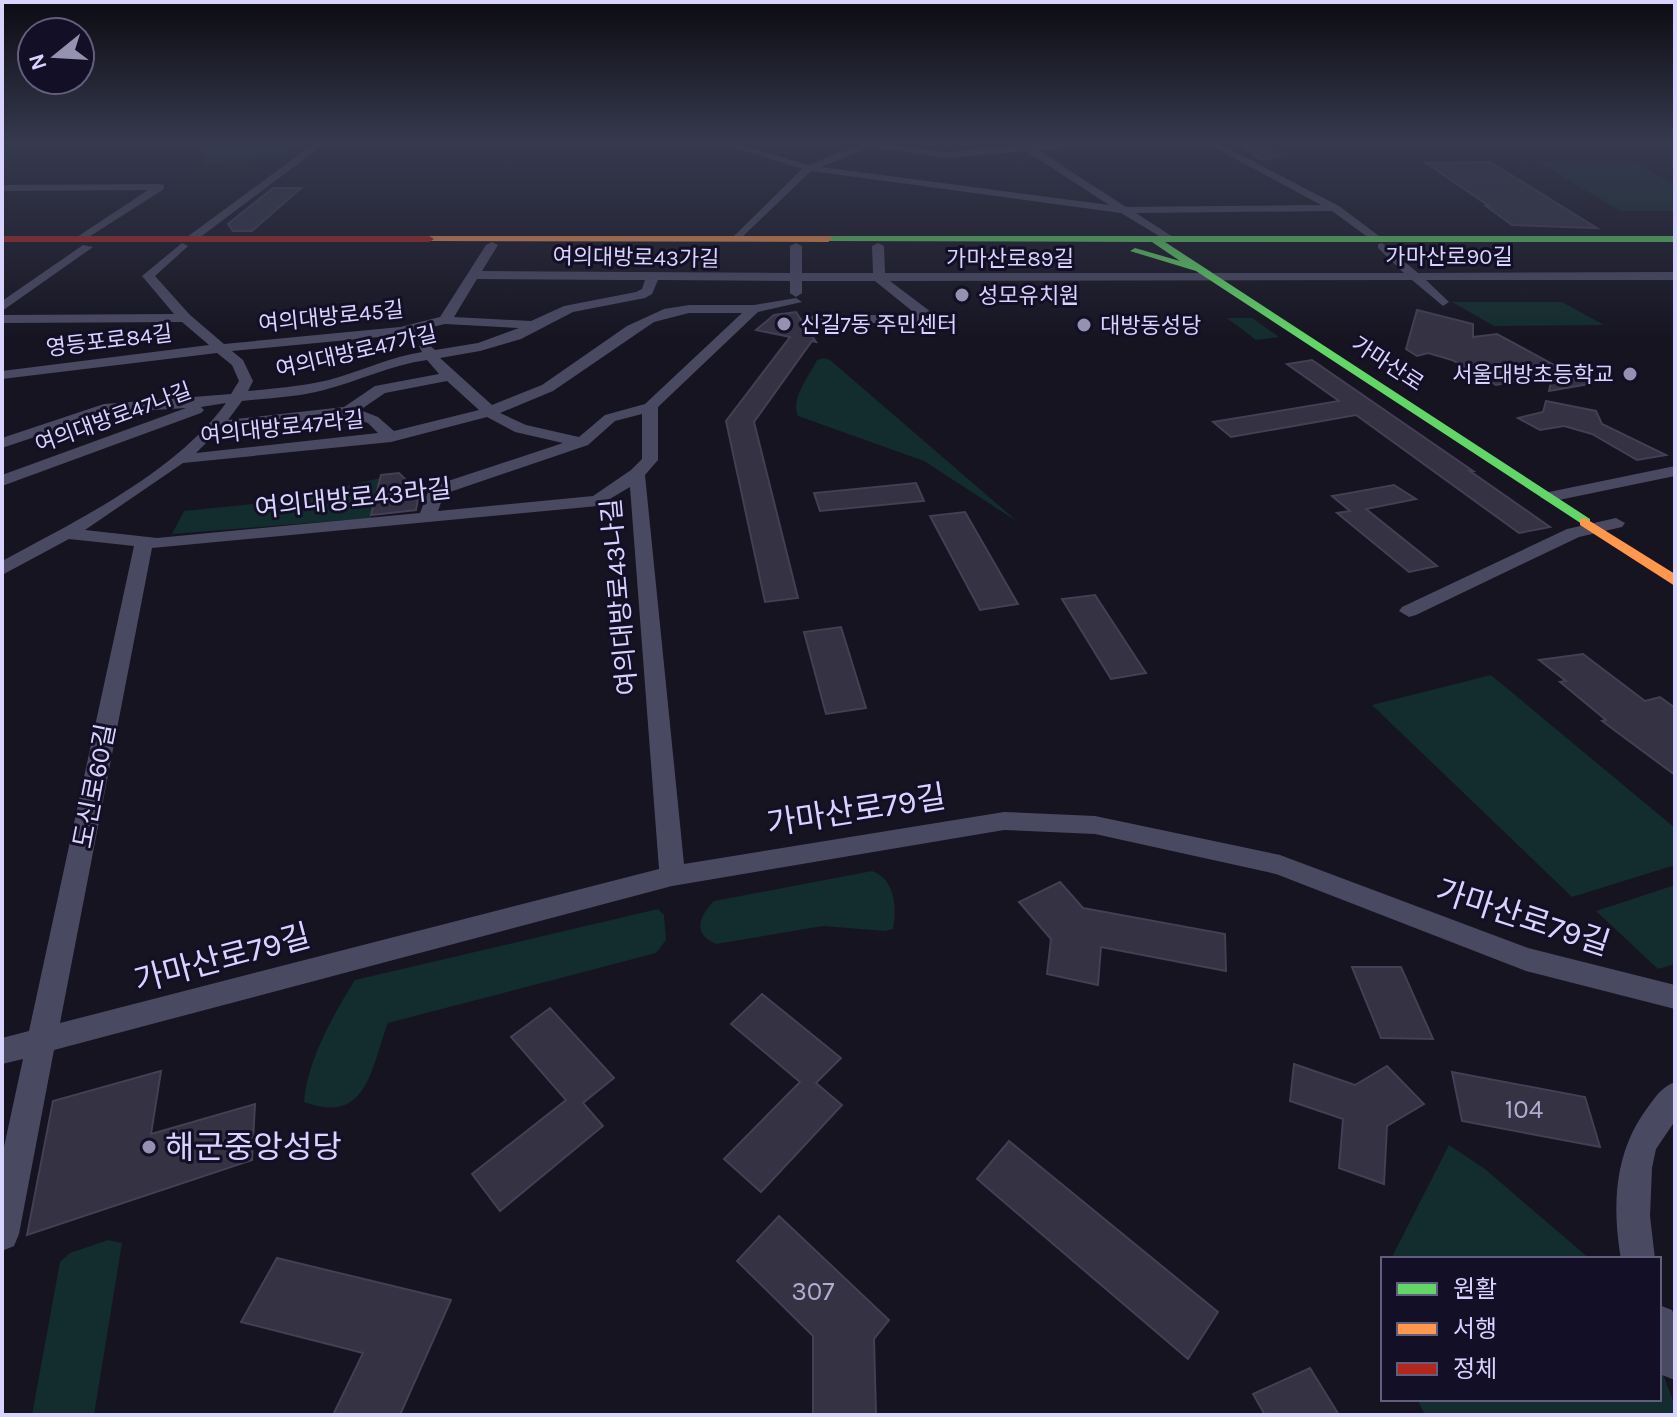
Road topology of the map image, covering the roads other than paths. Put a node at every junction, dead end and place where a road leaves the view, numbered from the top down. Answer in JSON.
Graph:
{"nodes":[{"id":1,"x":131,"y":208,"type":"edge"},
{"id":2,"x":231,"y":208,"type":"edge"},
{"id":3,"x":770,"y":208,"type":"edge"},
{"id":4,"x":1108,"y":208,"type":"edge"},
{"id":5,"x":1119,"y":208,"type":"edge"},
{"id":6,"x":1322,"y":208,"type":"edge"},
{"id":7,"x":1335,"y":208,"type":"edge"},
{"id":8,"x":1122,"y":210,"type":"junction"},
{"id":9,"x":2,"y":239,"type":"edge"},
{"id":10,"x":1675,"y":239,"type":"edge"},
{"id":11,"x":1163,"y":240,"type":"junction"},
{"id":12,"x":186,"y":242,"type":"junction"},
{"id":13,"x":737,"y":242,"type":"junction"},
{"id":14,"x":796,"y":242,"type":"junction"},
{"id":15,"x":1380,"y":242,"type":"junction"},
{"id":16,"x":84,"y":243,"type":"junction"},
{"id":17,"x":492,"y":245,"type":"junction"},
{"id":18,"x":2,"y":246,"type":"edge"},
{"id":19,"x":878,"y":246,"type":"junction"},
{"id":20,"x":1244,"y":246,"type":"junction"},
{"id":21,"x":1675,"y":246,"type":"edge"},
{"id":22,"x":1110,"y":247,"type":"junction"},
{"id":23,"x":1209,"y":271,"type":"junction"},
{"id":24,"x":476,"y":275,"type":"junction"},
{"id":25,"x":1414,"y":276,"type":"junction"},
{"id":26,"x":1675,"y":276,"type":"edge"},
{"id":27,"x":652,"y":278,"type":"junction"},
{"id":28,"x":796,"y":278,"type":"junction"},
{"id":29,"x":879,"y":278,"type":"junction"},
{"id":30,"x":640,"y":295,"type":"junction"},
{"id":31,"x":796,"y":302,"type":"junction"},
{"id":32,"x":1443,"y":302,"type":"dead end"},
{"id":33,"x":2,"y":307,"type":"edge"},
{"id":34,"x":754,"y":309,"type":"junction"},
{"id":35,"x":671,"y":311,"type":"junction"},
{"id":36,"x":185,"y":318,"type":"junction"},
{"id":37,"x":2,"y":319,"type":"edge"},
{"id":38,"x":814,"y":319,"type":"junction"},
{"id":39,"x":445,"y":320,"type":"junction"},
{"id":40,"x":532,"y":325,"type":"junction"},
{"id":41,"x":417,"y":327,"type":"junction"},
{"id":42,"x":825,"y":338,"type":"dead end"},
{"id":43,"x":221,"y":348,"type":"junction"},
{"id":44,"x":430,"y":355,"type":"junction"},
{"id":45,"x":2,"y":375,"type":"edge"},
{"id":46,"x":450,"y":376,"type":"junction"},
{"id":47,"x":240,"y":397,"type":"junction"},
{"id":48,"x":650,"y":407,"type":"junction"},
{"id":49,"x":348,"y":411,"type":"junction"},
{"id":50,"x":489,"y":411,"type":"junction"},
{"id":51,"x":217,"y":426,"type":"junction"},
{"id":52,"x":391,"y":437,"type":"junction"},
{"id":53,"x":582,"y":442,"type":"junction"},
{"id":54,"x":2,"y":443,"type":"edge"},
{"id":55,"x":177,"y":459,"type":"junction"},
{"id":56,"x":1675,"y":471,"type":"edge"},
{"id":57,"x":637,"y":474,"type":"junction"},
{"id":58,"x":2,"y":481,"type":"edge"},
{"id":59,"x":1569,"y":492,"type":"junction"},
{"id":60,"x":1549,"y":497,"type":"junction"},
{"id":61,"x":427,"y":517,"type":"junction"},
{"id":62,"x":1616,"y":523,"type":"junction"},
{"id":63,"x":1594,"y":527,"type":"junction"},
{"id":64,"x":65,"y":533,"type":"junction"},
{"id":65,"x":144,"y":542,"type":"junction"},
{"id":66,"x":1675,"y":564,"type":"edge"},
{"id":67,"x":2,"y":569,"type":"edge"},
{"id":68,"x":1675,"y":581,"type":"edge"},
{"id":69,"x":1409,"y":611,"type":"dead end"},
{"id":70,"x":672,"y":876,"type":"junction"},
{"id":71,"x":1675,"y":997,"type":"edge"},
{"id":72,"x":44,"y":1035,"type":"junction"},
{"id":73,"x":2,"y":1051,"type":"edge"},
{"id":74,"x":1675,"y":1096,"type":"edge"},
{"id":75,"x":2,"y":1234,"type":"edge"},
{"id":76,"x":1638,"y":1257,"type":"edge"},
{"id":77,"x":1661,"y":1328,"type":"edge"},
{"id":78,"x":1675,"y":1362,"type":"edge"}],
"edges":[{"from":1,"to":16,"type":"street"},
{"from":2,"to":12,"type":"street"},
{"from":3,"to":13,"type":"street"},
{"from":4,"to":8,"type":"street"},
{"from":5,"to":8,"type":"street"},
{"from":6,"to":8,"type":"street"},
{"from":7,"to":15,"type":"street"},
{"from":8,"to":11,"type":"street"},
{"from":9,"to":16,"type":"main road"},
{"from":10,"to":15,"type":"main road"},
{"from":11,"to":14,"type":"main road"},
{"from":11,"to":15,"type":"main road"},
{"from":11,"to":20,"type":"main road"},
{"from":11,"to":22,"type":"main road"},
{"from":11,"to":23,"type":"main road","name":"가마산로"},
{"from":12,"to":13,"type":"main road"},
{"from":12,"to":16,"type":"main road"},
{"from":12,"to":17,"type":"main road"},
{"from":12,"to":36,"type":"street"},
{"from":13,"to":14,"type":"main road"},
{"from":13,"to":17,"type":"main road"},
{"from":14,"to":19,"type":"main road"},
{"from":14,"to":28,"type":"street"},
{"from":15,"to":20,"type":"main road"},
{"from":15,"to":21,"type":"main road"},
{"from":15,"to":25,"type":"street"},
{"from":16,"to":18,"type":"main road"},
{"from":16,"to":33,"type":"street"},
{"from":17,"to":24,"type":"street"},
{"from":19,"to":22,"type":"main road"},
{"from":19,"to":29,"type":"street"},
{"from":20,"to":23,"type":"main road"},
{"from":22,"to":23,"type":"main road"},
{"from":23,"to":25,"type":"street","name":"가마산로90길"},
{"from":23,"to":29,"type":"street","name":"가마산로89길"},
{"from":23,"to":59,"type":"main road","name":"가마산로"},
{"from":23,"to":60,"type":"main road","name":"가마산로"},
{"from":24,"to":27,"type":"street","name":"여의대방로43가길"},
{"from":24,"to":39,"type":"street"},
{"from":25,"to":26,"type":"street","name":"가마산로90길"},
{"from":25,"to":32,"type":"street"},
{"from":27,"to":28,"type":"street","name":"여의대방로43가길"},
{"from":27,"to":30,"type":"street"},
{"from":28,"to":29,"type":"street","name":"가마산로89길"},
{"from":28,"to":31,"type":"street"},
{"from":29,"to":38,"type":"street"},
{"from":30,"to":35,"type":"street","name":"여의대방로47라길"},
{"from":30,"to":40,"type":"street","name":"여의대방로47가길"},
{"from":31,"to":34,"type":"street"},
{"from":31,"to":38,"type":"street"},
{"from":34,"to":35,"type":"street","name":"여의대방로47라길"},
{"from":34,"to":48,"type":"street"},
{"from":35,"to":50,"type":"street","name":"여의대방로47라길"},
{"from":36,"to":37,"type":"street"},
{"from":36,"to":43,"type":"street"},
{"from":38,"to":42,"type":"street"},
{"from":39,"to":40,"type":"street","name":"여의대방로45길"},
{"from":39,"to":41,"type":"street","name":"여의대방로45길"},
{"from":40,"to":44,"type":"street","name":"여의대방로47가길"},
{"from":41,"to":43,"type":"street","name":"여의대방로45길"},
{"from":41,"to":44,"type":"street"},
{"from":43,"to":45,"type":"street","name":"영등포로84길"},
{"from":43,"to":47,"type":"street"},
{"from":44,"to":46,"type":"street"},
{"from":44,"to":47,"type":"street","name":"여의대방로47가길"},
{"from":46,"to":49,"type":"street"},
{"from":46,"to":50,"type":"street"},
{"from":47,"to":51,"type":"street"},
{"from":47,"to":54,"type":"street"},
{"from":47,"to":58,"type":"street","name":"여의대방로47나길"},
{"from":48,"to":53,"type":"street"},
{"from":48,"to":57,"type":"street","name":"여의대방로43나길"},
{"from":49,"to":51,"type":"street"},
{"from":49,"to":52,"type":"street","name":"여의대방로47라길"},
{"from":50,"to":52,"type":"street","name":"여의대방로47라길"},
{"from":50,"to":53,"type":"street"},
{"from":51,"to":55,"type":"street"},
{"from":52,"to":55,"type":"street","name":"여의대방로47라길"},
{"from":53,"to":61,"type":"street"},
{"from":55,"to":64,"type":"street"},
{"from":56,"to":59,"type":"street"},
{"from":57,"to":61,"type":"street","name":"여의대방로43라길"},
{"from":57,"to":70,"type":"street","name":"여의대방로43나길"},
{"from":59,"to":60,"type":"street"},
{"from":59,"to":62,"type":"main road","name":"가마산로"},
{"from":60,"to":63,"type":"main road","name":"가마산로"},
{"from":61,"to":65,"type":"street","name":"여의대방로43라길"},
{"from":62,"to":63,"type":"street"},
{"from":62,"to":66,"type":"main road","name":"가마산로"},
{"from":63,"to":68,"type":"main road","name":"가마산로"},
{"from":63,"to":69,"type":"street"},
{"from":64,"to":65,"type":"street","name":"여의대방로43라길"},
{"from":64,"to":67,"type":"street"},
{"from":65,"to":72,"type":"street","name":"도신로60길"},
{"from":70,"to":71,"type":"street","name":"가마산로79길"},
{"from":70,"to":72,"type":"street","name":"가마산로79길"},
{"from":72,"to":73,"type":"street"},
{"from":72,"to":75,"type":"street","name":"도신로60길"},
{"from":74,"to":76,"type":"street"},
{"from":77,"to":78,"type":"street"}]}
